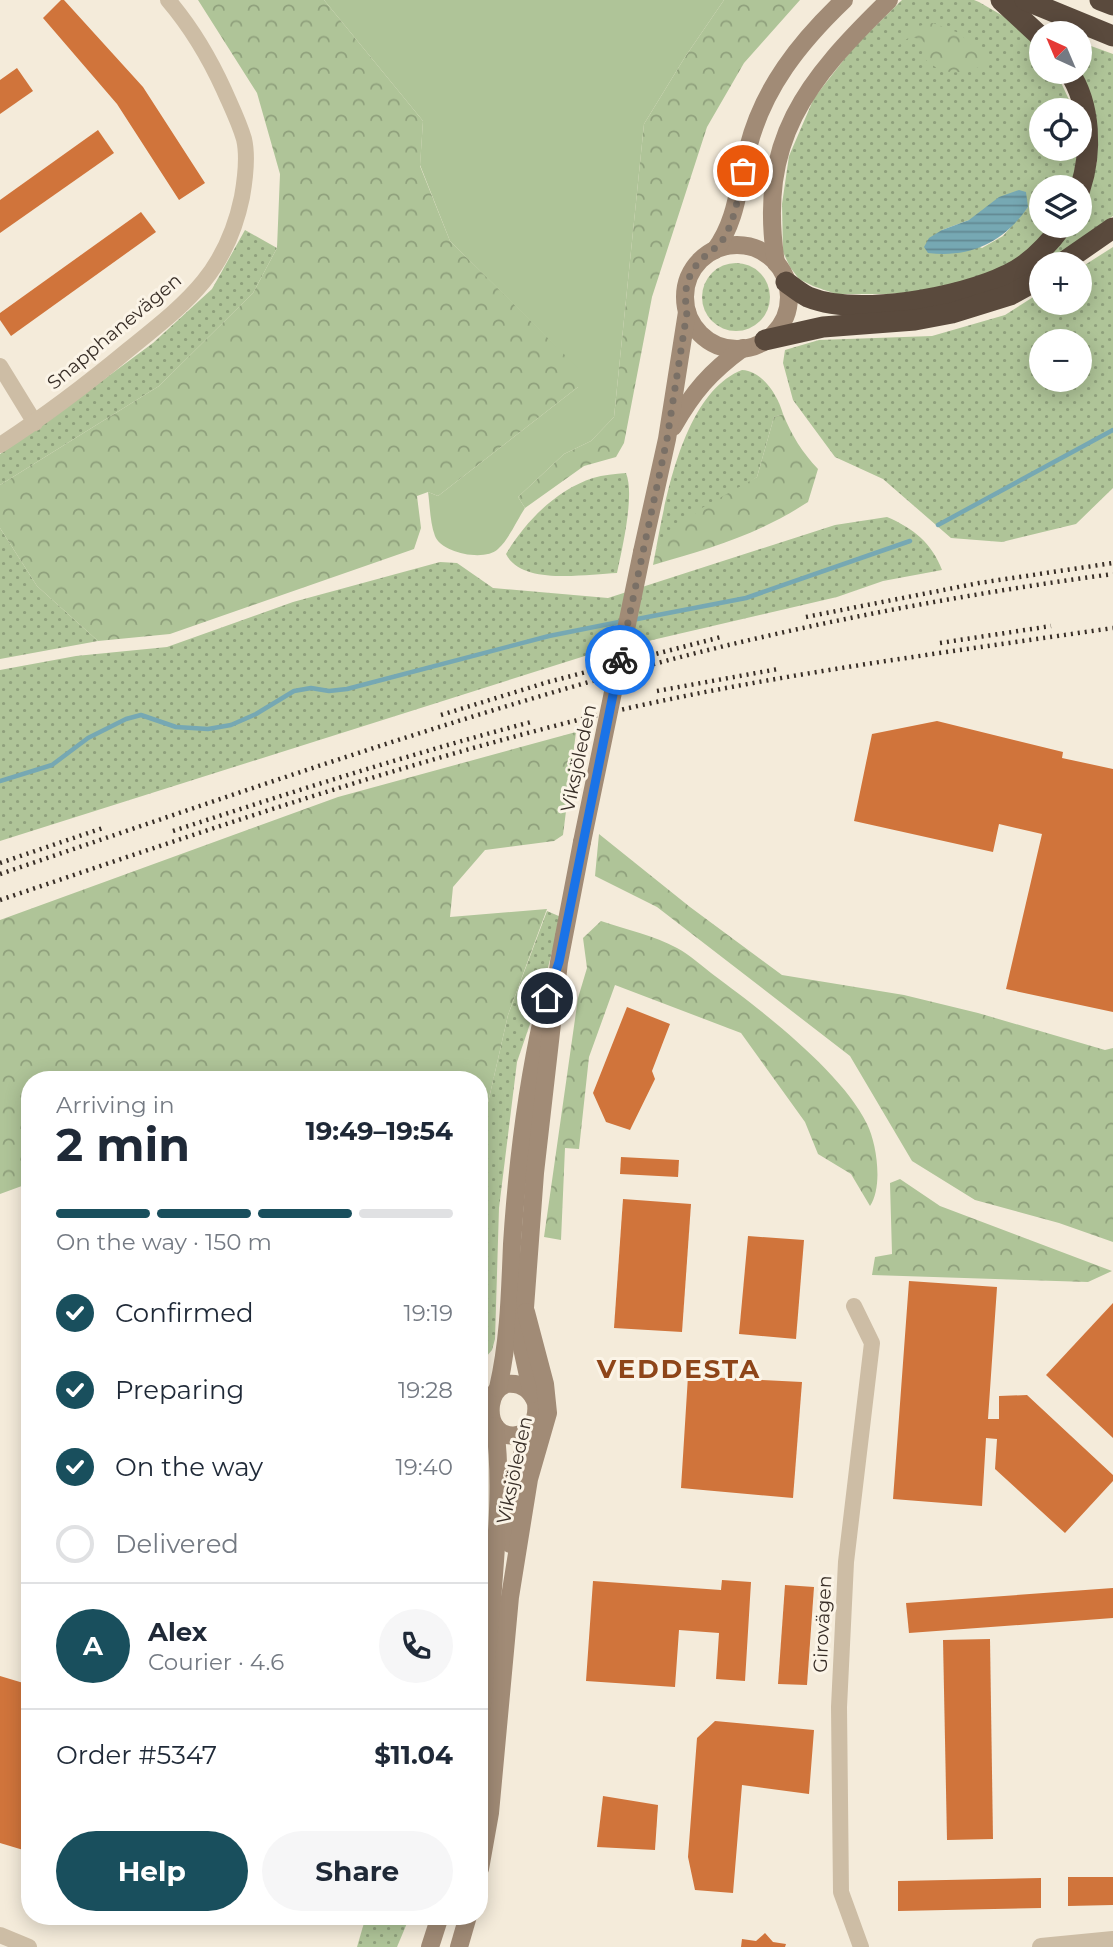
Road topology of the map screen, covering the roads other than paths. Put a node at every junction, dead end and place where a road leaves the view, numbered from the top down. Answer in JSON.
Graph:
{"nodes":[{"id":1,"x":168,"y":0,"type":"edge"},
{"id":2,"x":844,"y":0,"type":"edge"},
{"id":3,"x":889,"y":0,"type":"edge"},
{"id":4,"x":1001,"y":0,"type":"edge"},
{"id":5,"x":1025,"y":0,"type":"edge"},
{"id":6,"x":1100,"y":0,"type":"edge"},
{"id":7,"x":1113,"y":5,"type":"edge"},
{"id":8,"x":1029,"y":26,"type":"edge"},
{"id":9,"x":1113,"y":36,"type":"edge"},
{"id":10,"x":1074,"y":84,"type":"edge"},
{"id":11,"x":1083,"y":175,"type":"edge"},
{"id":12,"x":1113,"y":228,"type":"edge"},
{"id":13,"x":1052,"y":238,"type":"edge"},
{"id":14,"x":715,"y":250,"type":"junction"},
{"id":15,"x":1078,"y":252,"type":"edge"},
{"id":16,"x":781,"y":272,"type":"junction"},
{"id":17,"x":1029,"y":285,"type":"edge"},
{"id":18,"x":687,"y":312,"type":"junction"},
{"id":19,"x":765,"y":340,"type":"junction"},
{"id":20,"x":743,"y":348,"type":"junction"},
{"id":21,"x":0,"y":366,"type":"edge"},
{"id":22,"x":35,"y":423,"type":"junction"},
{"id":23,"x":667,"y":439,"type":"junction"},
{"id":24,"x":0,"y":445,"type":"edge"},
{"id":25,"x":559,"y":962,"type":"junction"},
{"id":26,"x":854,"y":1306,"type":"dead end"},
{"id":27,"x":526,"y":1312,"type":"junction"},
{"id":28,"x":498,"y":1388,"type":"junction"},
{"id":29,"x":532,"y":1394,"type":"junction"},
{"id":30,"x":495,"y":1426,"type":"junction"},
{"id":31,"x":530,"y":1427,"type":"junction"},
{"id":32,"x":510,"y":1597,"type":"junction"},
{"id":33,"x":488,"y":1664,"type":"edge"},
{"id":34,"x":488,"y":1816,"type":"edge"},
{"id":35,"x":437,"y":1925,"type":"edge"},
{"id":36,"x":465,"y":1925,"type":"edge"},
{"id":37,"x":0,"y":1935,"type":"edge"},
{"id":38,"x":1113,"y":1940,"type":"edge"},
{"id":39,"x":29,"y":1947,"type":"edge"},
{"id":40,"x":430,"y":1947,"type":"edge"},
{"id":41,"x":459,"y":1947,"type":"edge"},
{"id":42,"x":861,"y":1947,"type":"edge"},
{"id":43,"x":1041,"y":1947,"type":"edge"}],
"edges":[{"from":1,"to":22,"type":"street","name":"Snapphanevägen"},
{"from":2,"to":14,"type":"main road"},
{"from":3,"to":16,"type":"main road"},
{"from":4,"to":8,"type":"highway"},
{"from":5,"to":9,"type":"highway"},
{"from":6,"to":7,"type":"highway"},
{"from":10,"to":11,"type":"highway"},
{"from":12,"to":15,"type":"highway"},
{"from":13,"to":16,"type":"highway"},
{"from":14,"to":16,"type":"main road"},
{"from":14,"to":18,"type":"main road"},
{"from":16,"to":19,"type":"main road"},
{"from":17,"to":19,"type":"highway"},
{"from":18,"to":20,"type":"main road"},
{"from":18,"to":23,"type":"main road","name":"Viksjöleden"},
{"from":19,"to":20,"type":"main road"},
{"from":20,"to":23,"type":"main road","name":"Viksjöleden"},
{"from":21,"to":22,"type":"street"},
{"from":22,"to":24,"type":"street","name":"Snapphanevägen"},
{"from":23,"to":25,"type":"main road","name":"Viksjöleden","bridge":true},
{"from":25,"to":27,"type":"main road","name":"Viksjöleden"},
{"from":25,"to":28,"type":"main road","name":"Viksjöleden"},
{"from":26,"to":42,"type":"street","name":"Girovägen"},
{"from":27,"to":29,"type":"main road","name":"Viksjöleden"},
{"from":27,"to":32,"type":"main road","name":"Viksjöleden"},
{"from":28,"to":29,"type":"main road"},
{"from":28,"to":30,"type":"main road"},
{"from":29,"to":31,"type":"main road"},
{"from":30,"to":31,"type":"main road"},
{"from":30,"to":33,"type":"main road","name":"Viksjöleden"},
{"from":31,"to":32,"type":"main road","name":"Viksjöleden"},
{"from":32,"to":34,"type":"main road","name":"Viksjöleden"},
{"from":35,"to":40,"type":"main road"},
{"from":36,"to":41,"type":"main road"},
{"from":37,"to":39,"type":"street"},
{"from":38,"to":43,"type":"street"}]}
